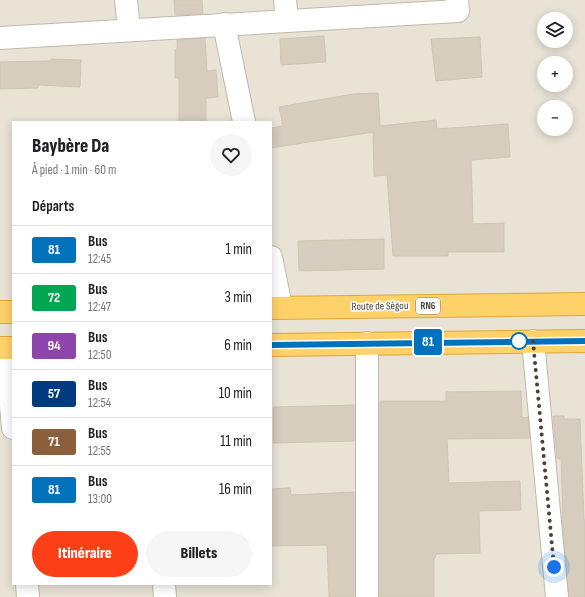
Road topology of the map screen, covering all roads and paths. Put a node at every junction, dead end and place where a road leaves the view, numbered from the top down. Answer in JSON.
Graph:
{"nodes":[{"id":1,"x":126,"y":0,"type":"edge"},
{"id":2,"x":457,"y":0,"type":"edge"},
{"id":3,"x":286,"y":10,"type":"edge"},
{"id":4,"x":224,"y":24,"type":"junction"},
{"id":5,"x":129,"y":30,"type":"junction"},
{"id":6,"x":0,"y":38,"type":"edge"},
{"id":7,"x":244,"y":121,"type":"edge"},
{"id":8,"x":272,"y":267,"type":"edge"},
{"id":9,"x":585,"y":304,"type":"edge"},
{"id":10,"x":276,"y":308,"type":"edge"},
{"id":11,"x":533,"y":341,"type":"junction"},
{"id":12,"x":585,"y":341,"type":"edge"},
{"id":13,"x":367,"y":343,"type":"junction"},
{"id":14,"x":272,"y":345,"type":"edge"},
{"id":15,"x":6,"y":348,"type":"edge"},
{"id":16,"x":12,"y":417,"type":"edge"},
{"id":17,"x":27,"y":585,"type":"edge"},
{"id":18,"x":164,"y":585,"type":"edge"},
{"id":19,"x":28,"y":597,"type":"edge"},
{"id":20,"x":165,"y":597,"type":"edge"},
{"id":21,"x":366,"y":597,"type":"edge"},
{"id":22,"x":556,"y":597,"type":"edge"}],
"edges":[{"from":1,"to":5,"type":"street"},
{"from":2,"to":3,"type":"street"},
{"from":3,"to":4,"type":"street"},
{"from":4,"to":5,"type":"street"},
{"from":4,"to":7,"type":"street"},
{"from":5,"to":6,"type":"street"},
{"from":8,"to":10,"type":"street"},
{"from":9,"to":10,"type":"highway","name":"Route de Ségou","number":"RN6"},
{"from":11,"to":12,"type":"highway"},
{"from":11,"to":13,"type":"highway"},
{"from":11,"to":22,"type":"street"},
{"from":13,"to":14,"type":"highway"},
{"from":13,"to":21,"type":"street"},
{"from":15,"to":16,"type":"street"},
{"from":17,"to":19,"type":"street"},
{"from":18,"to":20,"type":"street"}]}
